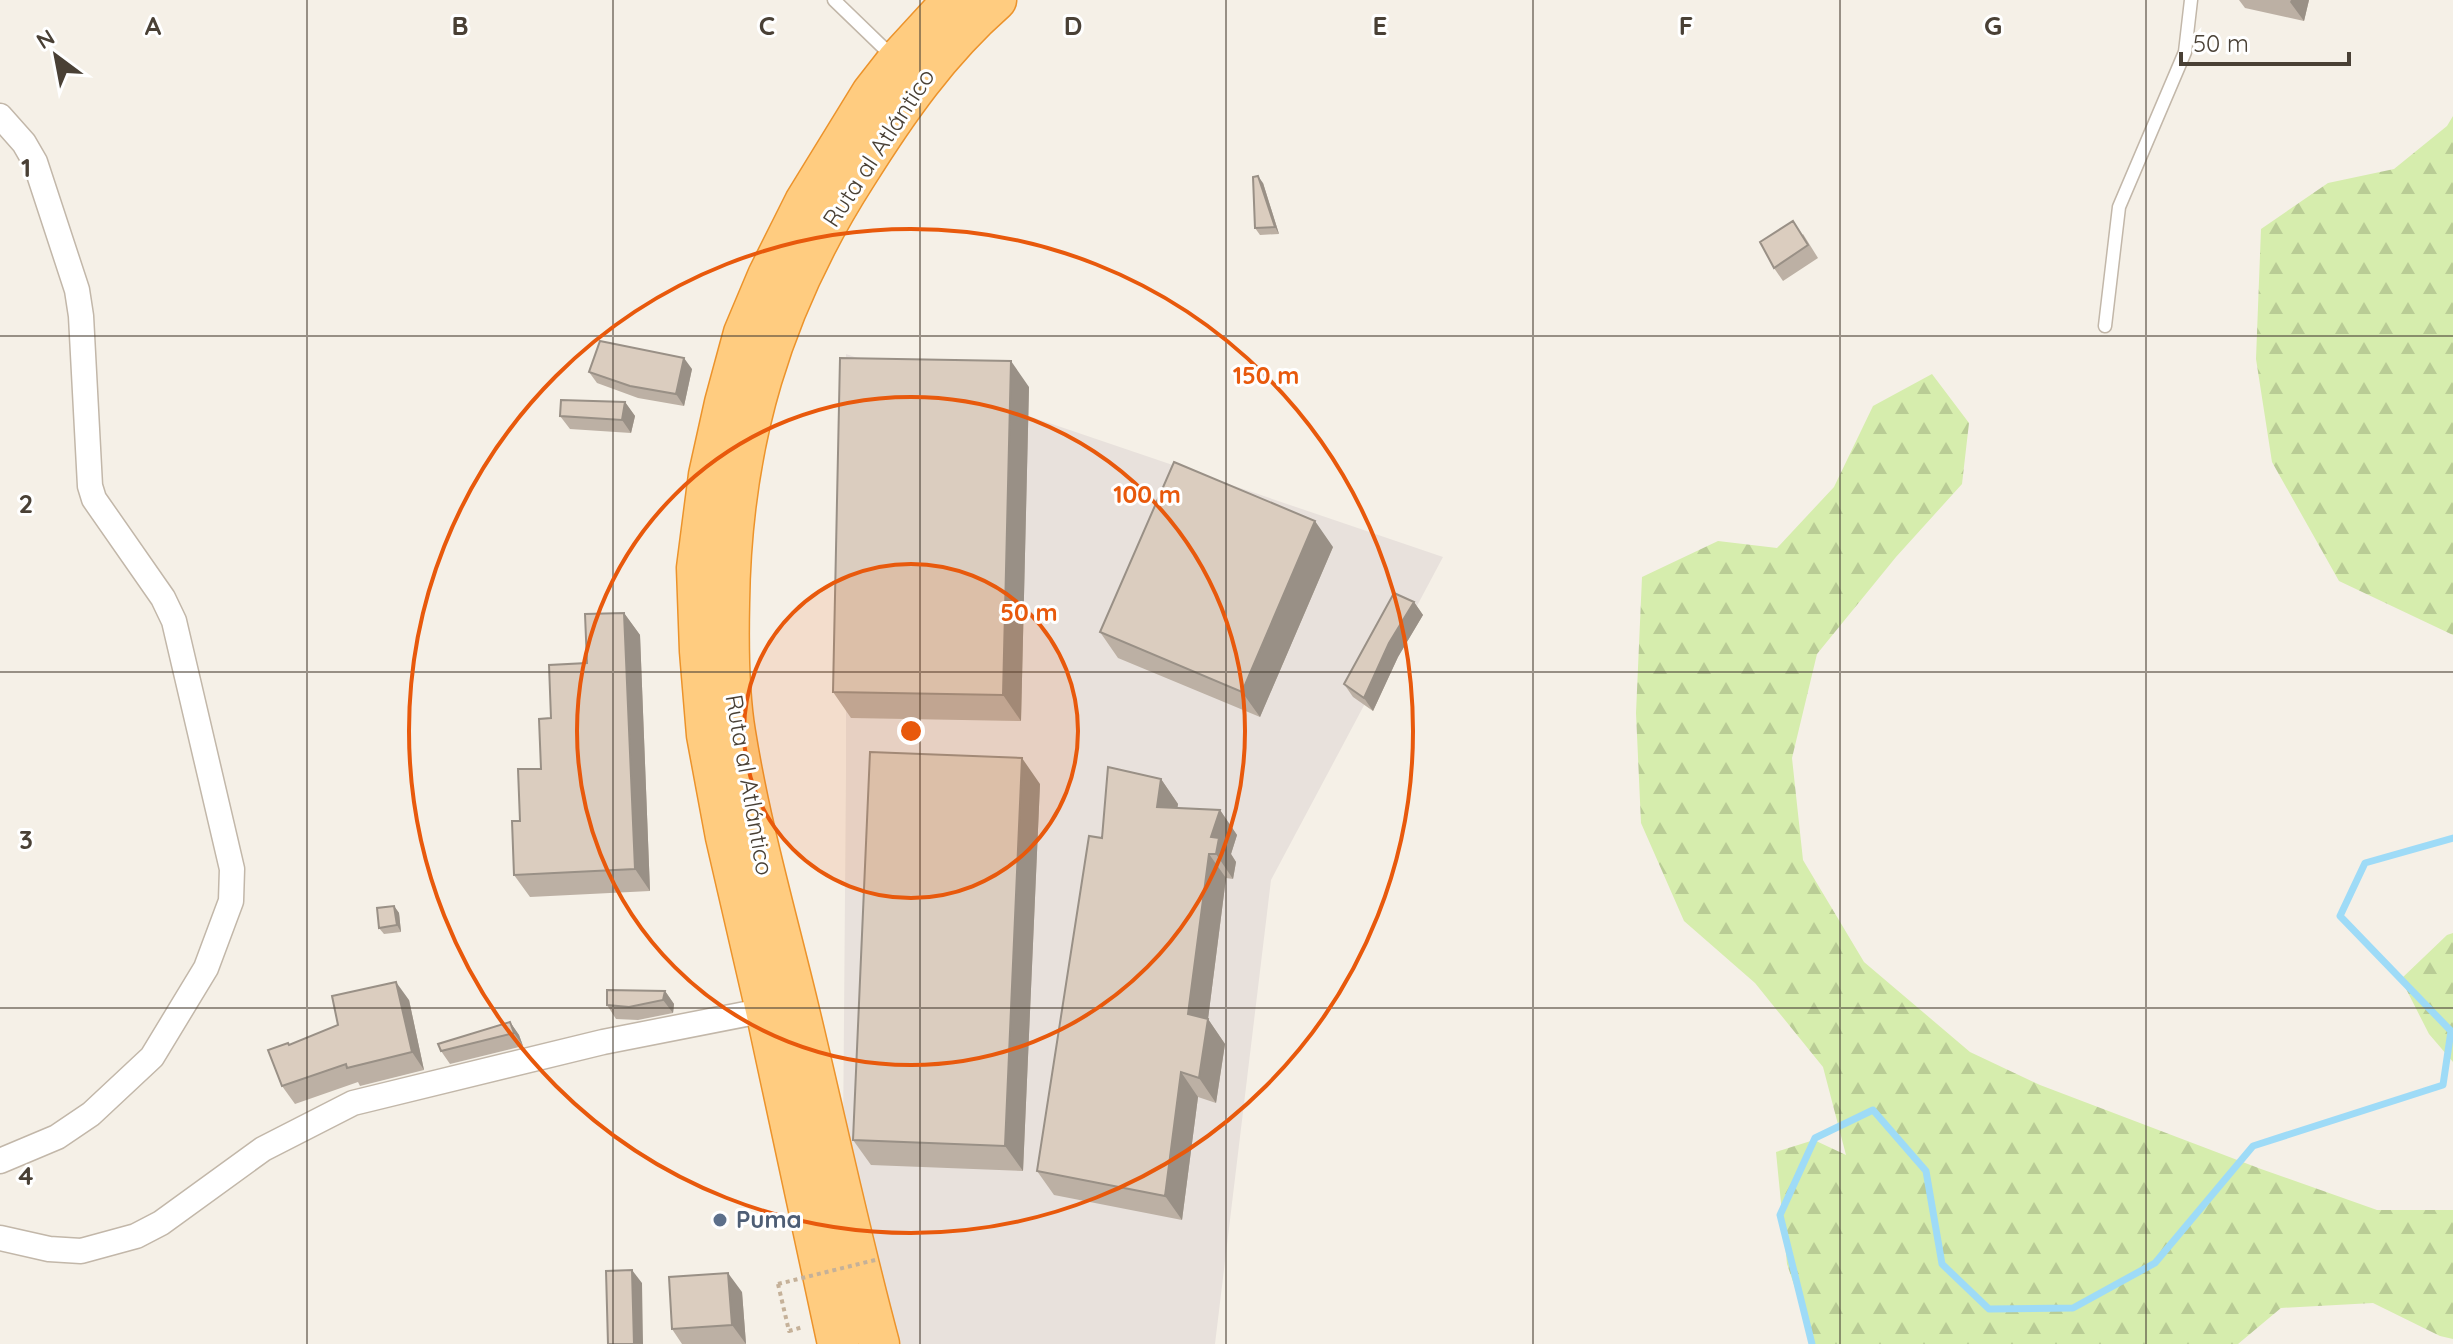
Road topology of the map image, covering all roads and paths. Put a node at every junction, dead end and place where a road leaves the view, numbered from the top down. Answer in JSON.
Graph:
{"nodes":[{"id":1,"x":834,"y":0,"type":"edge"},
{"id":2,"x":953,"y":0,"type":"edge"},
{"id":3,"x":996,"y":0,"type":"edge"},
{"id":4,"x":2191,"y":0,"type":"edge"},
{"id":5,"x":897,"y":61,"type":"junction"},
{"id":6,"x":0,"y":116,"type":"edge"},
{"id":7,"x":2105,"y":326,"type":"dead end"},
{"id":8,"x":766,"y":1010,"type":"junction"},
{"id":9,"x":0,"y":1161,"type":"edge"},
{"id":10,"x":0,"y":1238,"type":"edge"},
{"id":11,"x":879,"y":1259,"type":"dead end"},
{"id":12,"x":789,"y":1331,"type":"dead end"},
{"id":13,"x":836,"y":1332,"type":"edge"},
{"id":14,"x":870,"y":1344,"type":"edge"},
{"id":15,"x":879,"y":1344,"type":"edge"}],
"edges":[{"from":1,"to":5,"type":"lane"},
{"from":2,"to":5,"type":"highway","name":"Ruta al Atlántico"},
{"from":3,"to":15,"type":"highway","name":"Ruta al Atlántico"},
{"from":4,"to":7,"type":"lane"},
{"from":5,"to":8,"type":"highway","name":"Ruta al Atlántico"},
{"from":6,"to":9,"type":"street"},
{"from":8,"to":10,"type":"street"},
{"from":8,"to":13,"type":"highway","name":"Ruta al Atlántico"},
{"from":11,"to":12,"type":"path","bridge":true},
{"from":13,"to":14,"type":"highway"}]}
